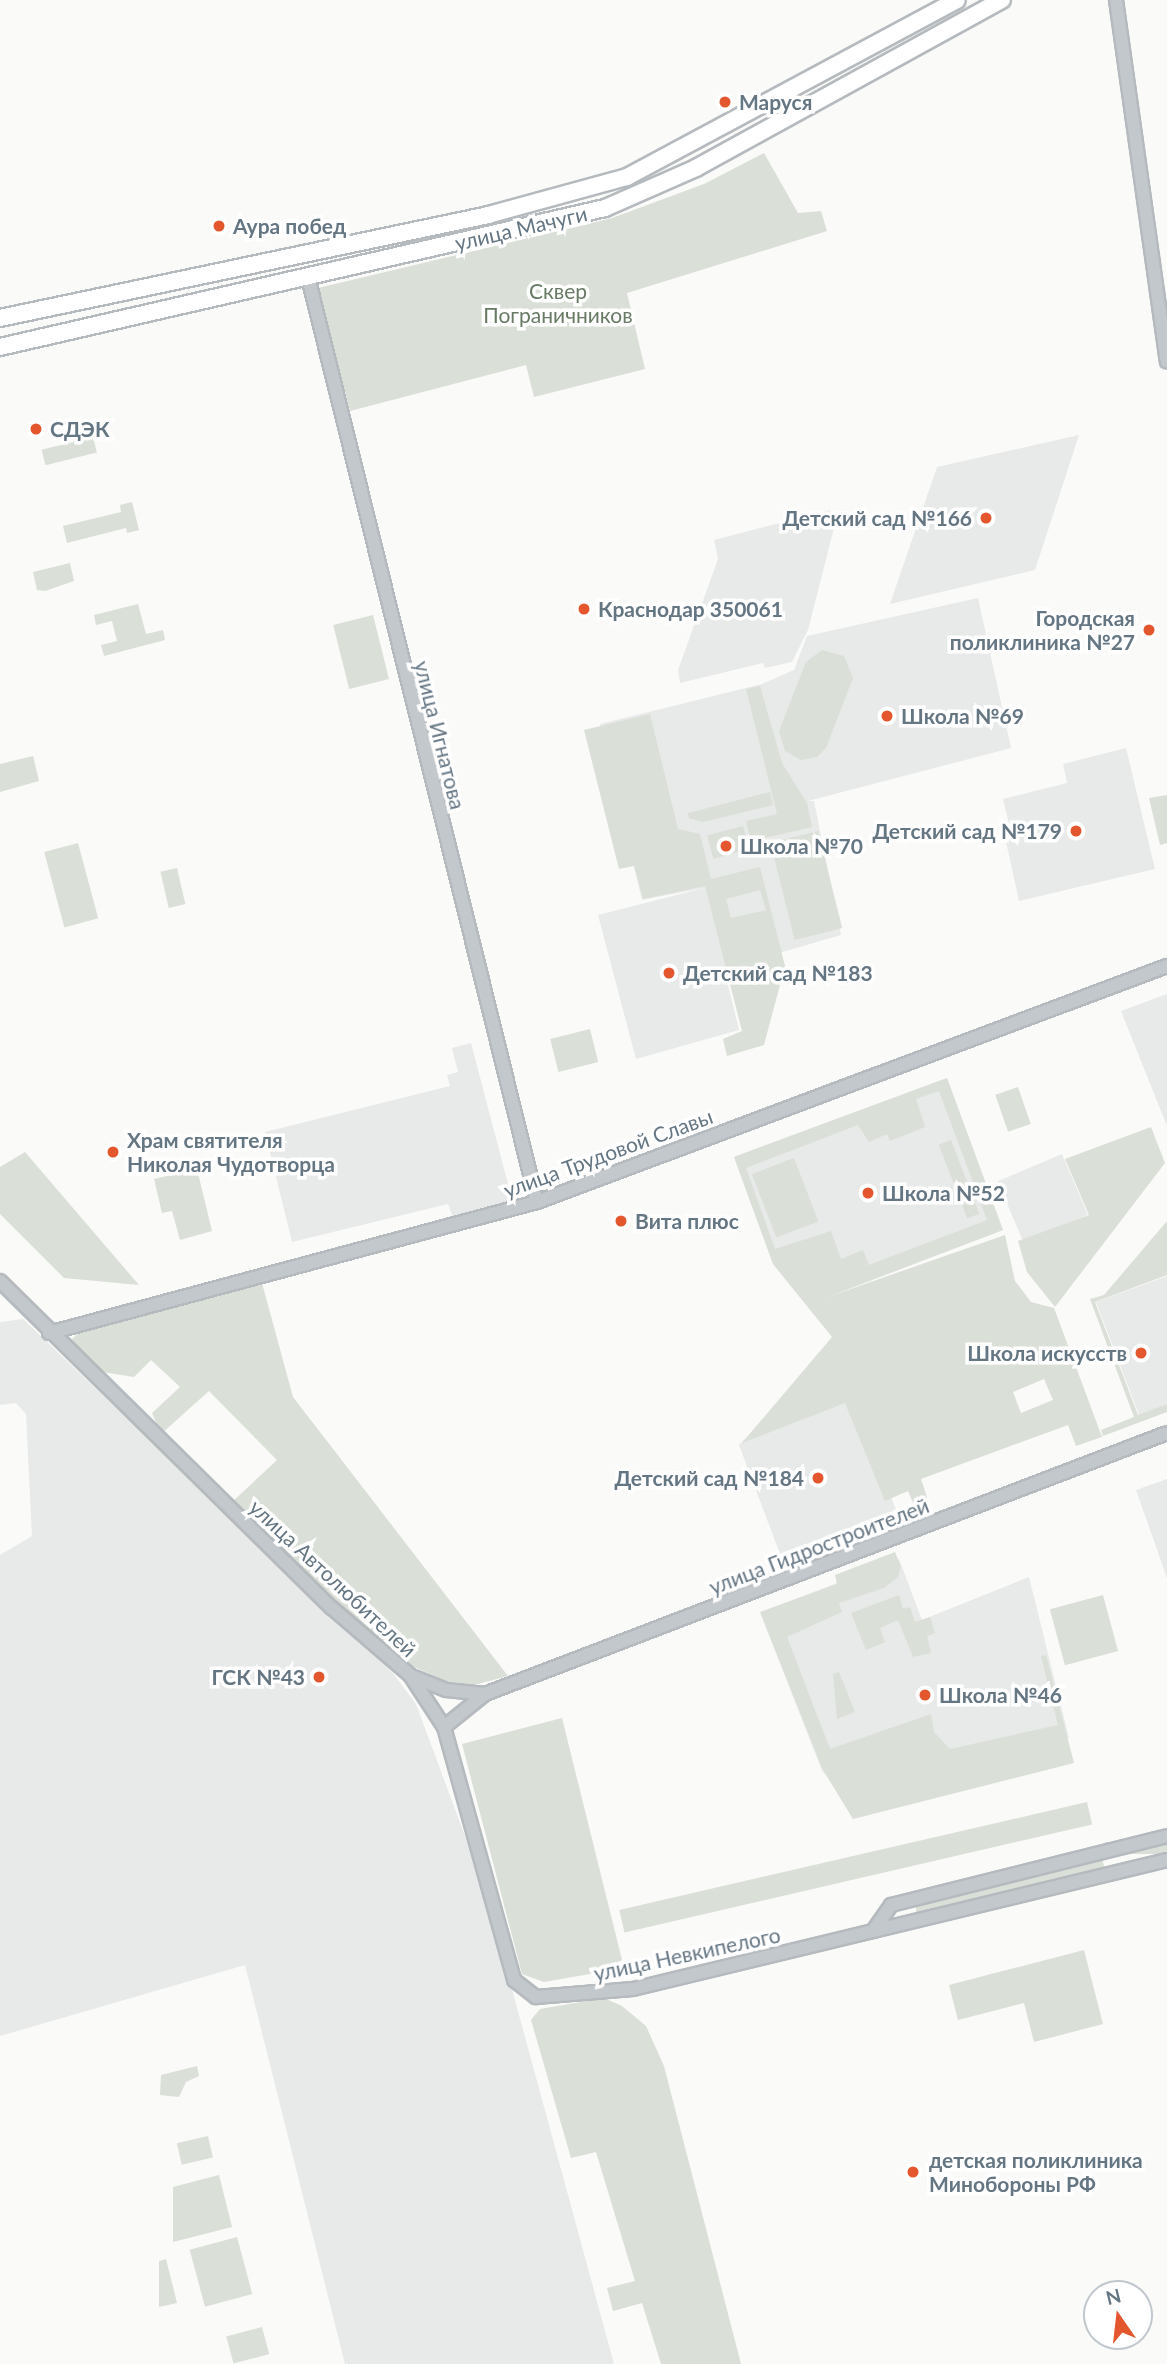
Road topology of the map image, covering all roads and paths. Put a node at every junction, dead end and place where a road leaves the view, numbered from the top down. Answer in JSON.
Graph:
{"nodes":[{"id":1,"x":957,"y":0,"type":"edge"},
{"id":2,"x":1002,"y":0,"type":"edge"},
{"id":3,"x":1116,"y":0,"type":"edge"},
{"id":4,"x":308,"y":277,"type":"junction"},
{"id":5,"x":0,"y":318,"type":"edge"},
{"id":6,"x":0,"y":347,"type":"edge"},
{"id":7,"x":1167,"y":360,"type":"edge"},
{"id":8,"x":1167,"y":966,"type":"edge"},
{"id":9,"x":537,"y":1202,"type":"junction"},
{"id":10,"x":0,"y":1281,"type":"edge"},
{"id":11,"x":49,"y":1333,"type":"junction"},
{"id":12,"x":1167,"y":1433,"type":"edge"},
{"id":13,"x":410,"y":1675,"type":"junction"},
{"id":14,"x":485,"y":1694,"type":"junction"},
{"id":15,"x":444,"y":1727,"type":"junction"},
{"id":16,"x":1167,"y":1836,"type":"edge"},
{"id":17,"x":1167,"y":1860,"type":"edge"},
{"id":18,"x":915,"y":1899,"type":"junction"},
{"id":19,"x":920,"y":1920,"type":"junction"},
{"id":20,"x":873,"y":1931,"type":"junction"},
{"id":21,"x":514,"y":1980,"type":"joint"}],
"edges":[{"from":1,"to":5,"type":"main road","name":"улица Мачуги"},
{"from":2,"to":4,"type":"main road","name":"улица Мачуги"},
{"from":3,"to":7,"type":"street"},
{"from":4,"to":6,"type":"main road","name":"улица Мачуги"},
{"from":4,"to":9,"type":"street","name":"улица Игнатова"},
{"from":8,"to":9,"type":"street","name":"улица Трудовой Славы"},
{"from":9,"to":11,"type":"street","name":"улица Трудовой Славы"},
{"from":10,"to":11,"type":"street","name":"улица Автолюбителей"},
{"from":11,"to":13,"type":"street","name":"улица Автолюбителей"},
{"from":12,"to":14,"type":"street","name":"улица Гидростроителей"},
{"from":13,"to":14,"type":"street","name":"улица Гидростроителей"},
{"from":13,"to":15,"type":"street","name":"улица Автолюбителей"},
{"from":14,"to":15,"type":"street","name":"улица Гидростроителей"},
{"from":15,"to":21,"type":"street","name":"улица Автолюбителей"},
{"from":16,"to":18,"type":"street"},
{"from":17,"to":19,"type":"street","name":"улица Невкипелого"},
{"from":18,"to":19,"type":"street"},
{"from":18,"to":20,"type":"street"},
{"from":19,"to":20,"type":"street","name":"улица Невкипелого"},
{"from":20,"to":21,"type":"street","name":"улица Невкипелого"}]}
